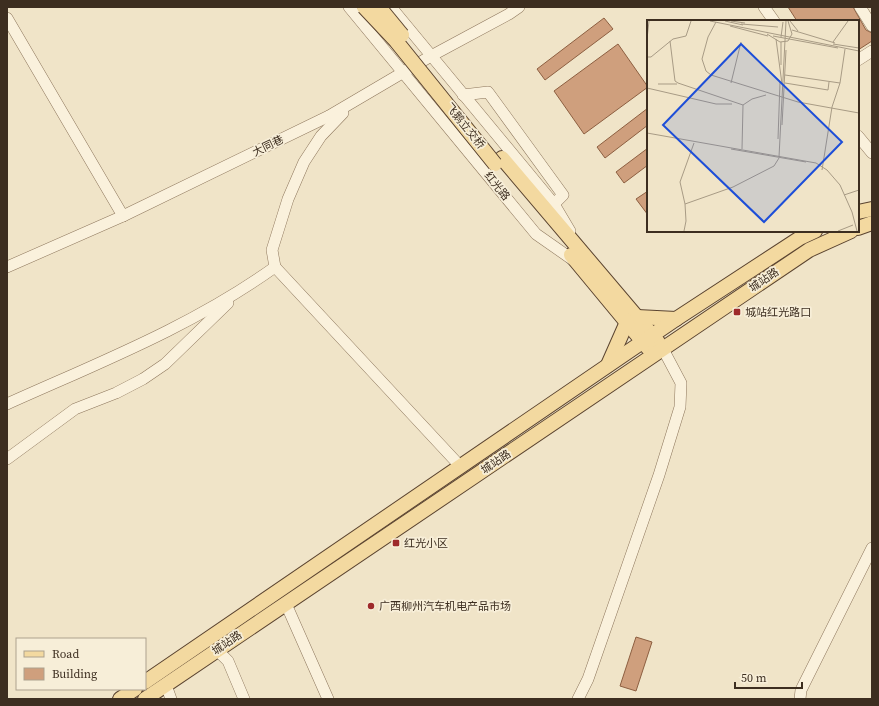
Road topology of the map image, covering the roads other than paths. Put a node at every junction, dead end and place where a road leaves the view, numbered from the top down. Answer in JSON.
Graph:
{"nodes":[{"id":1,"x":349,"y":7,"type":"edge"},
{"id":2,"x":364,"y":7,"type":"edge"},
{"id":3,"x":379,"y":7,"type":"edge"},
{"id":4,"x":391,"y":7,"type":"edge"},
{"id":5,"x":519,"y":7,"type":"edge"},
{"id":6,"x":764,"y":7,"type":"edge"},
{"id":7,"x":860,"y":7,"type":"edge"},
{"id":8,"x":7,"y":18,"type":"edge"},
{"id":9,"x":773,"y":20,"type":"edge"},
{"id":10,"x":872,"y":26,"type":"edge"},
{"id":11,"x":872,"y":51,"type":"edge"},
{"id":12,"x":431,"y":56,"type":"junction"},
{"id":13,"x":859,"y":59,"type":"edge"},
{"id":14,"x":403,"y":72,"type":"junction"},
{"id":15,"x":464,"y":95,"type":"junction"},
{"id":16,"x":354,"y":101,"type":"junction"},
{"id":17,"x":859,"y":137,"type":"edge"},
{"id":18,"x":872,"y":153,"type":"edge"},
{"id":19,"x":498,"y":161,"type":"junction"},
{"id":20,"x":554,"y":204,"type":"junction"},
{"id":21,"x":872,"y":209,"type":"edge"},
{"id":22,"x":859,"y":212,"type":"edge"},
{"id":23,"x":123,"y":216,"type":"junction"},
{"id":24,"x":872,"y":223,"type":"edge"},
{"id":25,"x":859,"y":228,"type":"edge"},
{"id":26,"x":813,"y":232,"type":"edge"},
{"id":27,"x":849,"y":232,"type":"edge"},
{"id":28,"x":583,"y":262,"type":"junction"},
{"id":29,"x":7,"y":267,"type":"edge"},
{"id":30,"x":275,"y":267,"type":"junction"},
{"id":31,"x":242,"y":290,"type":"junction"},
{"id":32,"x":676,"y":319,"type":"junction"},
{"id":33,"x":632,"y":320,"type":"junction"},
{"id":34,"x":648,"y":338,"type":"junction"},
{"id":35,"x":659,"y":352,"type":"junction"},
{"id":36,"x":608,"y":365,"type":"junction"},
{"id":37,"x":7,"y":404,"type":"edge"},
{"id":38,"x":7,"y":459,"type":"edge"},
{"id":39,"x":461,"y":467,"type":"junction"},
{"id":40,"x":872,"y":548,"type":"edge"},
{"id":41,"x":286,"y":604,"type":"junction"},
{"id":42,"x":217,"y":650,"type":"junction"},
{"id":43,"x":146,"y":681,"type":"edge"},
{"id":44,"x":166,"y":685,"type":"junction"},
{"id":45,"x":134,"y":690,"type":"edge"},
{"id":46,"x":120,"y":699,"type":"edge"},
{"id":47,"x":145,"y":699,"type":"edge"},
{"id":48,"x":171,"y":699,"type":"edge"},
{"id":49,"x":244,"y":699,"type":"edge"},
{"id":50,"x":328,"y":699,"type":"edge"},
{"id":51,"x":578,"y":699,"type":"edge"},
{"id":52,"x":800,"y":699,"type":"edge"}],
"edges":[{"from":1,"to":14,"type":"street","name":"红光路"},
{"from":2,"to":19,"type":"main road","name":"飞鹅立交桥","bridge":true},
{"from":3,"to":19,"type":"main road","name":"飞鹅立交桥","bridge":true},
{"from":4,"to":12,"type":"street","name":"红光路"},
{"from":5,"to":12,"type":"street","name":"大同巷"},
{"from":6,"to":9,"type":"street"},
{"from":7,"to":10,"type":"street"},
{"from":8,"to":23,"type":"street"},
{"from":11,"to":13,"type":"street"},
{"from":12,"to":14,"type":"street","name":"大同巷"},
{"from":12,"to":15,"type":"street","name":"红光路"},
{"from":14,"to":16,"type":"street","name":"大同巷"},
{"from":14,"to":28,"type":"street","name":"红光路"},
{"from":15,"to":20,"type":"street","name":"红光路"},
{"from":15,"to":20,"type":"street"},
{"from":16,"to":23,"type":"street","name":"大同巷"},
{"from":16,"to":30,"type":"street"},
{"from":17,"to":18,"type":"street"},
{"from":19,"to":28,"type":"main road","name":"飞鹅立交桥"},
{"from":20,"to":28,"type":"street","name":"红光路"},
{"from":21,"to":22,"type":"main road"},
{"from":23,"to":29,"type":"street","name":"大同巷"},
{"from":24,"to":25,"type":"main road"},
{"from":26,"to":32,"type":"main road","name":"城站路"},
{"from":27,"to":35,"type":"main road","name":"城站路"},
{"from":28,"to":33,"type":"main road","name":"红光路"},
{"from":30,"to":31,"type":"street"},
{"from":30,"to":39,"type":"street"},
{"from":31,"to":37,"type":"street"},
{"from":31,"to":38,"type":"street"},
{"from":32,"to":33,"type":"main road"},
{"from":32,"to":34,"type":"main road","name":"城站路"},
{"from":33,"to":34,"type":"main road","name":"红光路"},
{"from":33,"to":36,"type":"main road"},
{"from":34,"to":35,"type":"main road","name":"红光路"},
{"from":34,"to":36,"type":"main road","name":"城站路"},
{"from":35,"to":41,"type":"main road","name":"城站路"},
{"from":35,"to":51,"type":"street"},
{"from":36,"to":39,"type":"main road","name":"城站路"},
{"from":39,"to":43,"type":"main road","name":"城站路"},
{"from":40,"to":52,"type":"street"},
{"from":41,"to":42,"type":"main road","name":"城站路"},
{"from":41,"to":50,"type":"street"},
{"from":42,"to":44,"type":"main road","name":"城站路"},
{"from":42,"to":49,"type":"street"},
{"from":44,"to":47,"type":"main road","name":"城站路"},
{"from":44,"to":48,"type":"street"},
{"from":45,"to":46,"type":"main road"}]}
